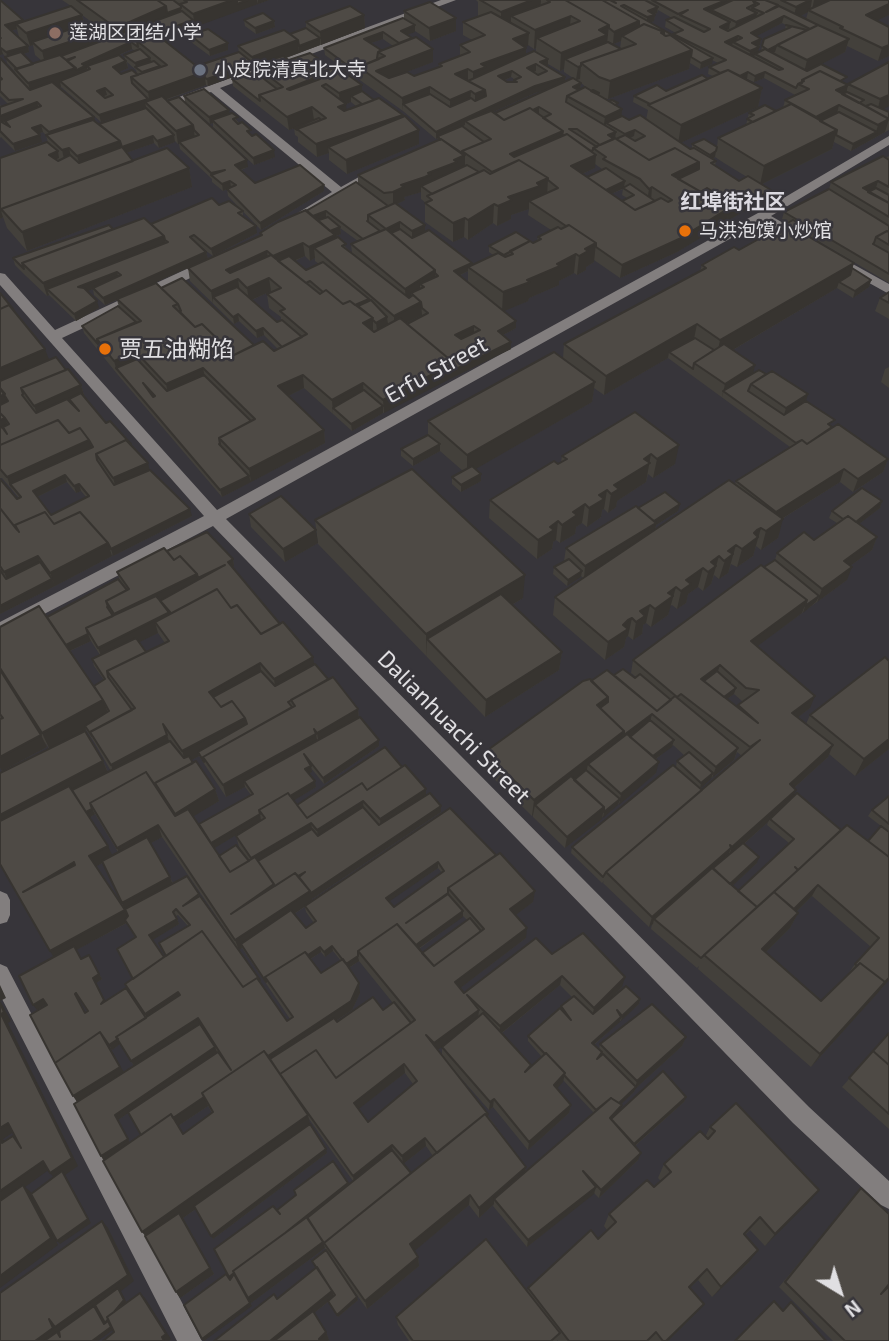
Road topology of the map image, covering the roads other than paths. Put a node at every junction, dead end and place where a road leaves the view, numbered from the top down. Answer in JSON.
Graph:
{"nodes":[{"id":1,"x":451,"y":0,"type":"edge"},
{"id":2,"x":180,"y":85,"type":"edge"},
{"id":3,"x":214,"y":88,"type":"junction"},
{"id":4,"x":151,"y":109,"type":"edge"},
{"id":5,"x":889,"y":140,"type":"edge"},
{"id":6,"x":396,"y":163,"type":"edge"},
{"id":7,"x":339,"y":192,"type":"junction"},
{"id":8,"x":762,"y":216,"type":"junction"},
{"id":9,"x":280,"y":226,"type":"edge"},
{"id":10,"x":222,"y":258,"type":"edge"},
{"id":11,"x":4,"y":287,"type":"edge"},
{"id":12,"x":889,"y":290,"type":"edge"},
{"id":13,"x":54,"y":336,"type":"junction"},
{"id":14,"x":215,"y":518,"type":"junction"},
{"id":15,"x":0,"y":630,"type":"edge"},
{"id":16,"x":0,"y":900,"type":"edge"},
{"id":17,"x":0,"y":915,"type":"edge"},
{"id":18,"x":0,"y":974,"type":"edge"},
{"id":19,"x":889,"y":1197,"type":"edge"},
{"id":20,"x":190,"y":1341,"type":"edge"}],
"edges":[{"from":1,"to":3,"type":"street"},
{"from":2,"to":3,"type":"street"},
{"from":3,"to":4,"type":"street"},
{"from":3,"to":7,"type":"street"},
{"from":5,"to":8,"type":"street","name":"Erfu Street"},
{"from":6,"to":7,"type":"street"},
{"from":7,"to":9,"type":"street"},
{"from":8,"to":12,"type":"street"},
{"from":8,"to":14,"type":"street","name":"Erfu Street"},
{"from":10,"to":13,"type":"street"},
{"from":11,"to":13,"type":"street","name":"Dalianhuachi Street"},
{"from":13,"to":14,"type":"street","name":"Dalianhuachi Street"},
{"from":14,"to":15,"type":"street","name":"Erfu Street"},
{"from":14,"to":19,"type":"street","name":"Dalianhuachi Street"},
{"from":16,"to":17,"type":"street"},
{"from":18,"to":20,"type":"street"}]}
